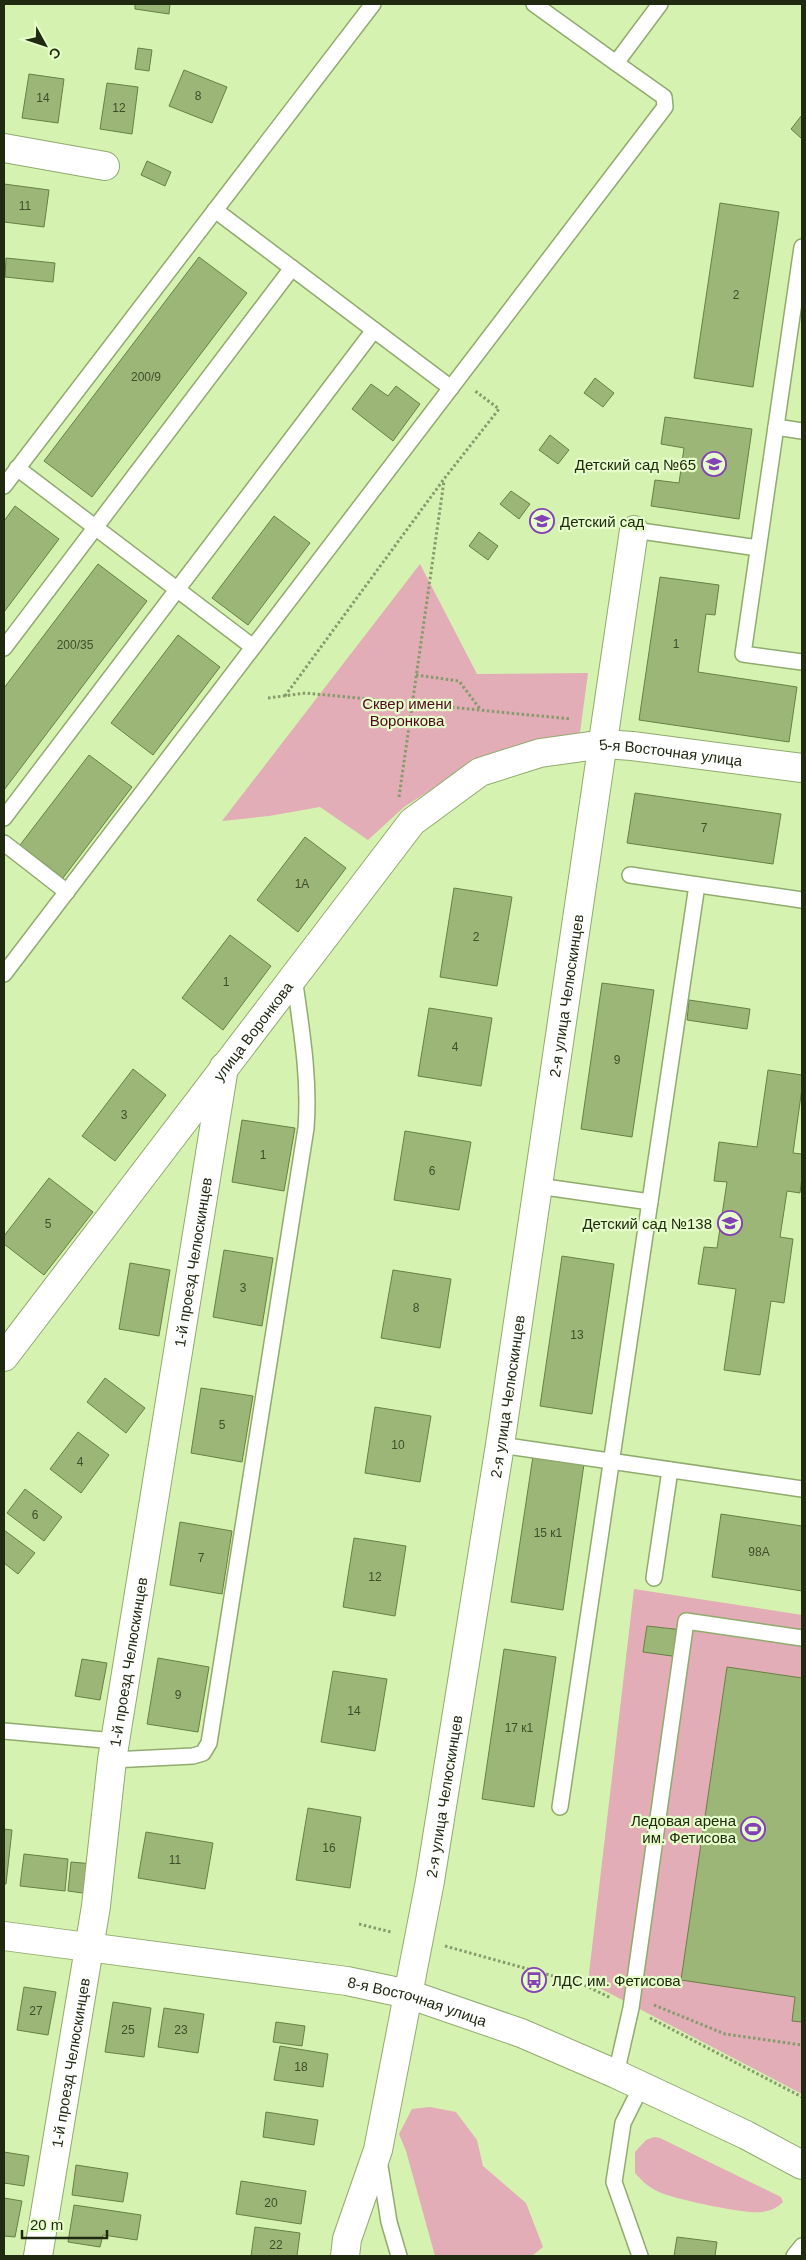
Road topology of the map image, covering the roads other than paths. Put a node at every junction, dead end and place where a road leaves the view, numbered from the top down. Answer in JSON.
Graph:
{"nodes":[{"id":1,"x":373,"y":4,"type":"edge"},
{"id":2,"x":534,"y":4,"type":"edge"},
{"id":3,"x":660,"y":4,"type":"edge"},
{"id":4,"x":616,"y":63,"type":"junction"},
{"id":5,"x":4,"y":148,"type":"edge"},
{"id":6,"x":105,"y":166,"type":"dead end"},
{"id":7,"x":215,"y":210,"type":"junction"},
{"id":8,"x":802,"y":247,"type":"edge"},
{"id":9,"x":292,"y":268,"type":"junction"},
{"id":10,"x":374,"y":330,"type":"junction"},
{"id":11,"x":454,"y":384,"type":"junction"},
{"id":12,"x":776,"y":427,"type":"junction"},
{"id":13,"x":802,"y":431,"type":"edge"},
{"id":14,"x":17,"y":468,"type":"junction"},
{"id":15,"x":4,"y":486,"type":"edge"},
{"id":16,"x":95,"y":527,"type":"junction"},
{"id":17,"x":634,"y":530,"type":"joint"},
{"id":18,"x":758,"y":548,"type":"junction"},
{"id":19,"x":177,"y":590,"type":"junction"},
{"id":20,"x":253,"y":647,"type":"junction"},
{"id":21,"x":4,"y":648,"type":"edge"},
{"id":22,"x":802,"y":662,"type":"edge"},
{"id":23,"x":605,"y":733,"type":"junction"},
{"id":24,"x":540,"y":753,"type":"joint"},
{"id":25,"x":802,"y":768,"type":"edge"},
{"id":26,"x":4,"y":818,"type":"edge"},
{"id":27,"x":4,"y":843,"type":"edge"},
{"id":28,"x":630,"y":875,"type":"dead end"},
{"id":29,"x":696,"y":884,"type":"junction"},
{"id":30,"x":67,"y":892,"type":"junction"},
{"id":31,"x":802,"y":900,"type":"edge"},
{"id":32,"x":4,"y":974,"type":"edge"},
{"id":33,"x":294,"y":977,"type":"junction"},
{"id":34,"x":224,"y":1067,"type":"junction"},
{"id":35,"x":538,"y":1186,"type":"junction"},
{"id":36,"x":650,"y":1202,"type":"junction"},
{"id":37,"x":4,"y":1357,"type":"edge"},
{"id":38,"x":500,"y":1445,"type":"junction"},
{"id":39,"x":612,"y":1461,"type":"junction"},
{"id":40,"x":670,"y":1470,"type":"junction"},
{"id":41,"x":802,"y":1489,"type":"edge"},
{"id":42,"x":654,"y":1578,"type":"dead end"},
{"id":43,"x":802,"y":1638,"type":"edge"},
{"id":44,"x":4,"y":1731,"type":"edge"},
{"id":45,"x":113,"y":1750,"type":"junction"},
{"id":46,"x":560,"y":1807,"type":"dead end"},
{"id":47,"x":4,"y":1936,"type":"edge"},
{"id":48,"x":90,"y":1946,"type":"junction"},
{"id":49,"x":408,"y":1994,"type":"junction"},
{"id":50,"x":616,"y":2074,"type":"junction"},
{"id":51,"x":642,"y":2085,"type":"junction"},
{"id":52,"x":378,"y":2150,"type":"junction"},
{"id":53,"x":802,"y":2165,"type":"edge"},
{"id":54,"x":802,"y":2246,"type":"edge"},
{"id":55,"x":38,"y":2256,"type":"edge"},
{"id":56,"x":344,"y":2256,"type":"edge"},
{"id":57,"x":399,"y":2256,"type":"edge"},
{"id":58,"x":640,"y":2256,"type":"edge"},
{"id":59,"x":794,"y":2256,"type":"edge"}],
"edges":[{"from":1,"to":7,"type":"lane"},
{"from":2,"to":4,"type":"lane"},
{"from":3,"to":4,"type":"lane"},
{"from":4,"to":11,"type":"lane"},
{"from":5,"to":6,"type":"street"},
{"from":7,"to":9,"type":"lane"},
{"from":7,"to":14,"type":"lane"},
{"from":8,"to":12,"type":"lane"},
{"from":9,"to":10,"type":"lane"},
{"from":9,"to":16,"type":"lane"},
{"from":10,"to":11,"type":"lane"},
{"from":10,"to":19,"type":"lane"},
{"from":11,"to":20,"type":"lane"},
{"from":12,"to":13,"type":"lane"},
{"from":12,"to":18,"type":"lane"},
{"from":14,"to":15,"type":"lane"},
{"from":14,"to":16,"type":"lane"},
{"from":16,"to":19,"type":"lane"},
{"from":16,"to":21,"type":"lane"},
{"from":17,"to":18,"type":"lane"},
{"from":17,"to":23,"type":"street","name":"2-я улица Челюскинцев"},
{"from":18,"to":22,"type":"lane"},
{"from":19,"to":20,"type":"lane"},
{"from":19,"to":26,"type":"lane"},
{"from":20,"to":30,"type":"lane"},
{"from":23,"to":24,"type":"street","name":"5-я Восточная улица"},
{"from":23,"to":25,"type":"street","name":"5-я Восточная улица"},
{"from":23,"to":35,"type":"street","name":"2-я улица Челюскинцев"},
{"from":24,"to":33,"type":"street","name":"улица Воронкова"},
{"from":27,"to":30,"type":"lane"},
{"from":28,"to":29,"type":"lane"},
{"from":29,"to":31,"type":"lane"},
{"from":29,"to":36,"type":"lane"},
{"from":30,"to":32,"type":"lane"},
{"from":33,"to":34,"type":"street","name":"улица Воронкова"},
{"from":33,"to":45,"type":"lane"},
{"from":34,"to":37,"type":"street","name":"улица Воронкова"},
{"from":34,"to":45,"type":"street","name":"1-й проезд Челюскинцев"},
{"from":35,"to":36,"type":"lane"},
{"from":35,"to":38,"type":"street","name":"2-я улица Челюскинцев"},
{"from":36,"to":39,"type":"lane"},
{"from":38,"to":39,"type":"lane"},
{"from":38,"to":49,"type":"street","name":"2-я улица Челюскинцев"},
{"from":39,"to":40,"type":"lane"},
{"from":39,"to":46,"type":"lane"},
{"from":40,"to":41,"type":"lane"},
{"from":40,"to":42,"type":"lane"},
{"from":43,"to":50,"type":"lane"},
{"from":44,"to":45,"type":"lane"},
{"from":45,"to":48,"type":"street","name":"1-й проезд Челюскинцев"},
{"from":47,"to":48,"type":"street","name":"8-я Восточная улица"},
{"from":48,"to":49,"type":"street","name":"8-я Восточная улица"},
{"from":48,"to":55,"type":"street","name":"1-й проезд Челюскинцев"},
{"from":49,"to":50,"type":"street","name":"8-я Восточная улица"},
{"from":49,"to":52,"type":"street","name":"2-я улица Челюскинцев"},
{"from":50,"to":51,"type":"street","name":"8-я Восточная улица"},
{"from":51,"to":53,"type":"street","name":"8-я Восточная улица"},
{"from":51,"to":58,"type":"lane"},
{"from":52,"to":56,"type":"street","name":"2-я улица Челюскинцев"},
{"from":52,"to":57,"type":"lane"},
{"from":54,"to":59,"type":"lane"}]}
